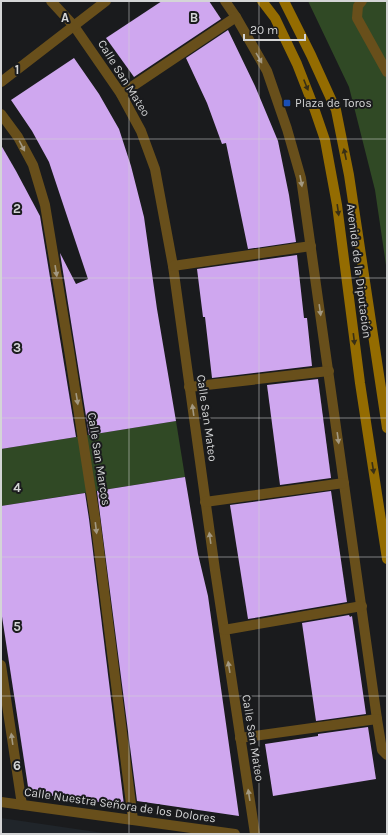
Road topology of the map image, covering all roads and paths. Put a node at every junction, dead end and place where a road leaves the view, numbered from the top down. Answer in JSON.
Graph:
{"nodes":[{"id":1,"x":51,"y":1,"type":"edge"},
{"id":2,"x":106,"y":1,"type":"edge"},
{"id":3,"x":225,"y":1,"type":"edge"},
{"id":4,"x":262,"y":1,"type":"edge"},
{"id":5,"x":284,"y":1,"type":"edge"},
{"id":6,"x":362,"y":1,"type":"edge"},
{"id":7,"x":236,"y":17,"type":"junction"},
{"id":8,"x":74,"y":26,"type":"junction"},
{"id":9,"x":387,"y":72,"type":"edge"},
{"id":10,"x":1,"y":82,"type":"edge"},
{"id":11,"x":121,"y":94,"type":"junction"},
{"id":12,"x":1,"y":114,"type":"edge"},
{"id":13,"x":311,"y":246,"type":"junction"},
{"id":14,"x":173,"y":266,"type":"junction"},
{"id":15,"x":329,"y":371,"type":"junction"},
{"id":16,"x":190,"y":387,"type":"junction"},
{"id":17,"x":387,"y":428,"type":"edge"},
{"id":18,"x":344,"y":483,"type":"junction"},
{"id":19,"x":205,"y":502,"type":"junction"},
{"id":20,"x":387,"y":559,"type":"edge"},
{"id":21,"x":362,"y":606,"type":"junction"},
{"id":22,"x":224,"y":630,"type":"junction"},
{"id":23,"x":1,"y":665,"type":"edge"},
{"id":24,"x":377,"y":719,"type":"junction"},
{"id":25,"x":240,"y":738,"type":"junction"},
{"id":26,"x":387,"y":755,"type":"edge"},
{"id":27,"x":1,"y":802,"type":"edge"},
{"id":28,"x":22,"y":805,"type":"junction"},
{"id":29,"x":133,"y":820,"type":"junction"},
{"id":30,"x":235,"y":834,"type":"edge"},
{"id":31,"x":254,"y":834,"type":"edge"}],
"edges":[{"from":1,"to":8,"type":"street","name":"Calle San Mateo"},
{"from":2,"to":8,"type":"street"},
{"from":3,"to":7,"type":"street"},
{"from":4,"to":20,"type":"main road","name":"Avenida de la Diputación","one_way":true},
{"from":17,"to":5,"type":"main road","name":"Avenida de la Diputación","one_way":true},
{"from":6,"to":9,"type":"street"},
{"from":7,"to":11,"type":"street"},
{"from":7,"to":13,"type":"street","one_way":true},
{"from":8,"to":10,"type":"street"},
{"from":8,"to":11,"type":"street","name":"Calle San Mateo"},
{"from":11,"to":14,"type":"street","name":"Calle San Mateo"},
{"from":12,"to":29,"type":"street","name":"Calle San Marcos","one_way":true},
{"from":13,"to":14,"type":"street"},
{"from":13,"to":15,"type":"street","one_way":true},
{"from":14,"to":16,"type":"street","name":"Calle San Mateo"},
{"from":15,"to":16,"type":"street"},
{"from":15,"to":18,"type":"street","one_way":true},
{"from":19,"to":16,"type":"street","name":"Calle San Mateo","one_way":true},
{"from":18,"to":19,"type":"street"},
{"from":18,"to":21,"type":"street"},
{"from":22,"to":19,"type":"street","name":"Calle San Mateo","one_way":true},
{"from":21,"to":22,"type":"street"},
{"from":21,"to":24,"type":"street"},
{"from":25,"to":22,"type":"street","name":"Calle San Mateo","one_way":true},
{"from":28,"to":23,"type":"street","one_way":true},
{"from":24,"to":25,"type":"street"},
{"from":24,"to":26,"type":"street"},
{"from":31,"to":25,"type":"street","name":"Calle San Mateo","one_way":true},
{"from":27,"to":28,"type":"street","name":"Calle Nuestra Señora de los Dolores"},
{"from":28,"to":29,"type":"street","name":"Calle Nuestra Señora de los Dolores"},
{"from":29,"to":30,"type":"street","name":"Calle Nuestra Señora de los Dolores"}]}
